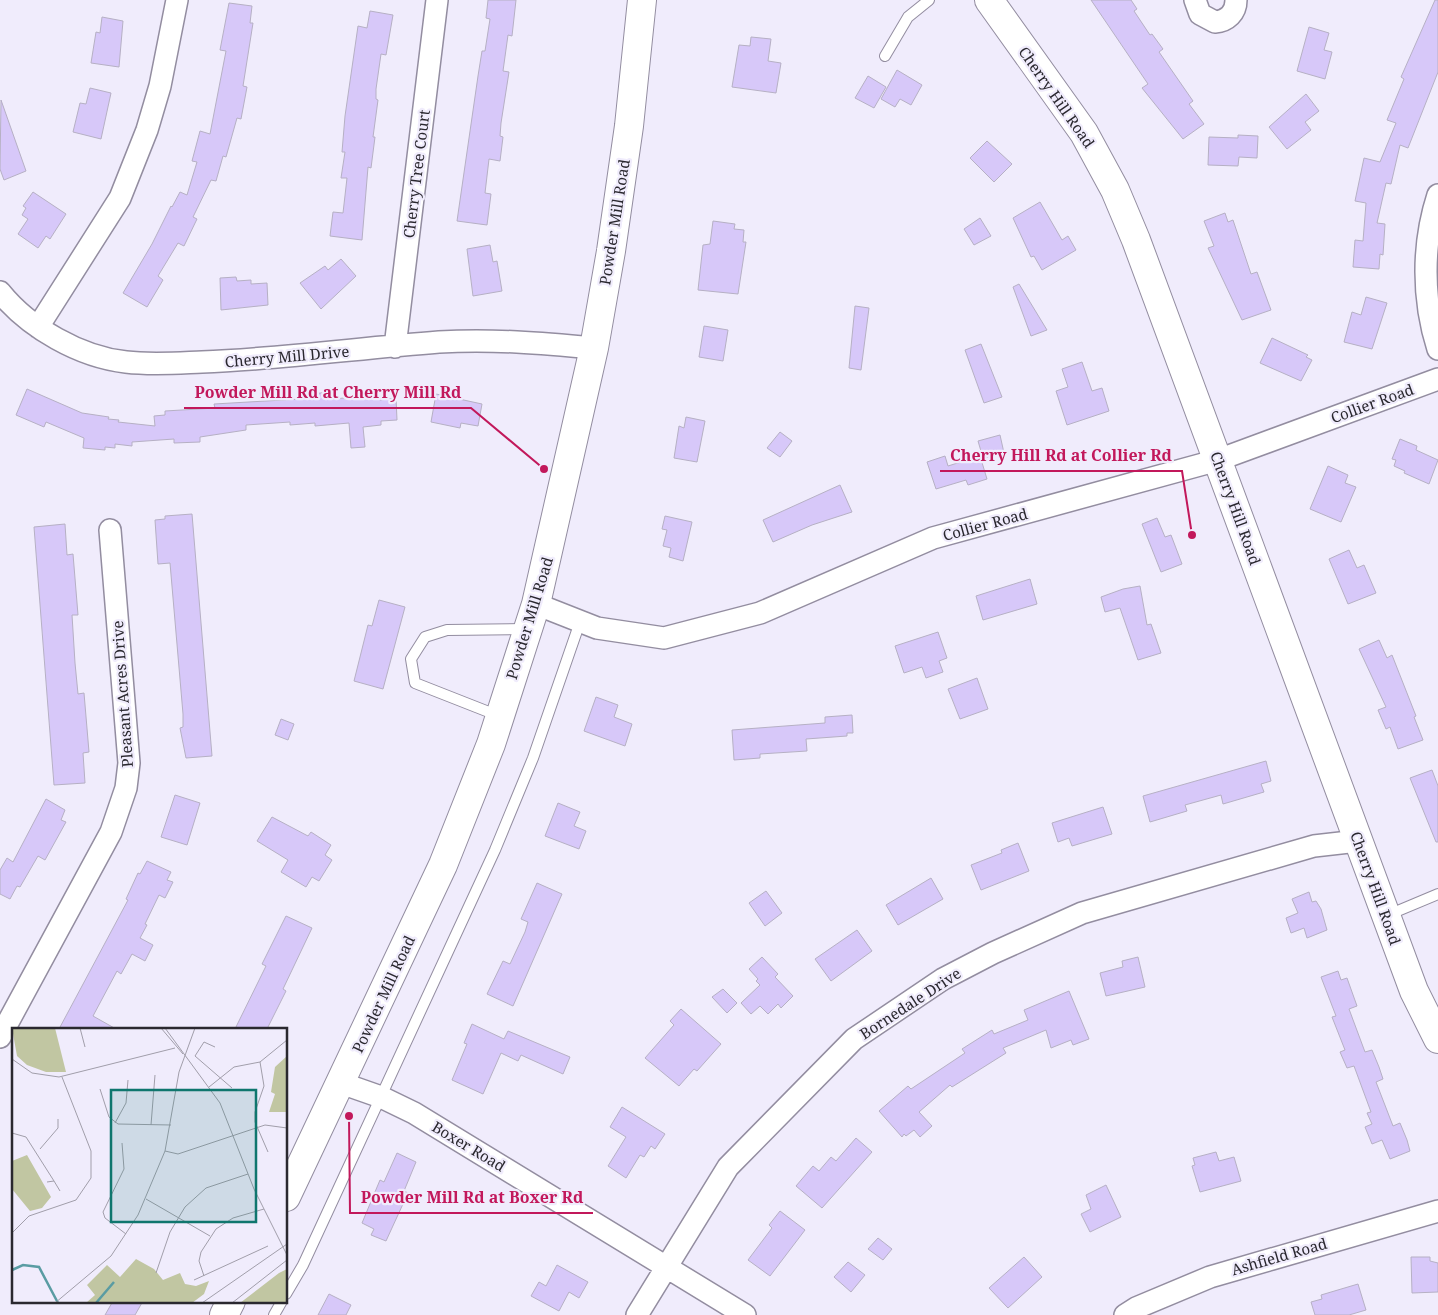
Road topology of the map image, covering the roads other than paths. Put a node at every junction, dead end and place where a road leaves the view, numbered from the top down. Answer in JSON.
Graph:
{"nodes":[{"id":1,"x":177,"y":0,"type":"edge"},
{"id":2,"x":437,"y":0,"type":"edge"},
{"id":3,"x":642,"y":0,"type":"edge"},
{"id":4,"x":929,"y":0,"type":"edge"},
{"id":5,"x":989,"y":0,"type":"edge"},
{"id":6,"x":1195,"y":0,"type":"edge"},
{"id":7,"x":1236,"y":0,"type":"edge"},
{"id":8,"x":885,"y":56,"type":"dead end"},
{"id":9,"x":1438,"y":195,"type":"edge"},
{"id":10,"x":0,"y":292,"type":"edge"},
{"id":11,"x":38,"y":326,"type":"junction"},
{"id":12,"x":395,"y":347,"type":"junction"},
{"id":13,"x":594,"y":348,"type":"junction"},
{"id":14,"x":1438,"y":349,"type":"edge"},
{"id":15,"x":1438,"y":378,"type":"edge"},
{"id":16,"x":1218,"y":460,"type":"junction"},
{"id":17,"x":110,"y":530,"type":"dead end"},
{"id":18,"x":536,"y":604,"type":"junction"},
{"id":19,"x":580,"y":622,"type":"junction"},
{"id":20,"x":527,"y":629,"type":"junction"},
{"id":21,"x":500,"y":716,"type":"junction"},
{"id":22,"x":1358,"y":841,"type":"junction"},
{"id":23,"x":1438,"y":894,"type":"edge"},
{"id":24,"x":1386,"y":916,"type":"junction"},
{"id":25,"x":1431,"y":1009,"type":"edge"},
{"id":26,"x":0,"y":1036,"type":"edge"},
{"id":27,"x":1438,"y":1039,"type":"edge"},
{"id":28,"x":341,"y":1083,"type":"junction"},
{"id":29,"x":381,"y":1097,"type":"junction"},
{"id":30,"x":288,"y":1193,"type":"edge"},
{"id":31,"x":1438,"y":1211,"type":"edge"},
{"id":32,"x":665,"y":1267,"type":"junction"},
{"id":33,"x":288,"y":1290,"type":"edge"},
{"id":34,"x":230,"y":1302,"type":"edge"},
{"id":35,"x":281,"y":1302,"type":"edge"},
{"id":36,"x":742,"y":1314,"type":"edge"},
{"id":37,"x":224,"y":1315,"type":"edge"},
{"id":38,"x":274,"y":1315,"type":"edge"},
{"id":39,"x":637,"y":1315,"type":"edge"},
{"id":40,"x":1125,"y":1315,"type":"edge"}],
"edges":[{"from":1,"to":11,"type":"street"},
{"from":2,"to":12,"type":"street","name":"Cherry Tree Court"},
{"from":3,"to":13,"type":"main road","name":"Powder Mill Road"},
{"from":4,"to":8,"type":"lane"},
{"from":5,"to":16,"type":"main road","name":"Cherry Hill Road"},
{"from":6,"to":7,"type":"street"},
{"from":9,"to":14,"type":"street"},
{"from":10,"to":11,"type":"street","name":"Cherry Mill Drive"},
{"from":11,"to":12,"type":"street","name":"Cherry Mill Drive"},
{"from":12,"to":13,"type":"street","name":"Cherry Mill Drive"},
{"from":13,"to":18,"type":"main road","name":"Powder Mill Road"},
{"from":15,"to":16,"type":"street","name":"Collier Road"},
{"from":16,"to":19,"type":"street","name":"Collier Road"},
{"from":16,"to":22,"type":"main road","name":"Cherry Hill Road"},
{"from":17,"to":26,"type":"street","name":"Pleasant Acres Drive"},
{"from":18,"to":19,"type":"street","name":"Collier Road"},
{"from":18,"to":20,"type":"main road","name":"Powder Mill Road"},
{"from":19,"to":29,"type":"lane"},
{"from":20,"to":21,"type":"main road","name":"Powder Mill Road"},
{"from":20,"to":21,"type":"lane"},
{"from":21,"to":28,"type":"main road","name":"Powder Mill Road"},
{"from":22,"to":24,"type":"main road","name":"Cherry Hill Road"},
{"from":22,"to":32,"type":"street","name":"Bornedale Drive"},
{"from":23,"to":24,"type":"lane"},
{"from":24,"to":25,"type":"main road","name":"Cherry Hill Road"},
{"from":25,"to":27,"type":"main road","name":"Cherry Hill Road"},
{"from":28,"to":29,"type":"street","name":"Boxer Road"},
{"from":28,"to":30,"type":"main road","name":"Powder Mill Road"},
{"from":29,"to":32,"type":"street","name":"Boxer Road"},
{"from":29,"to":33,"type":"lane"},
{"from":31,"to":40,"type":"street","name":"Ashfield Road"},
{"from":32,"to":36,"type":"street","name":"Boxer Road"},
{"from":32,"to":39,"type":"street","name":"Bornedale Drive"},
{"from":34,"to":37,"type":"main road"},
{"from":35,"to":38,"type":"lane"}]}
